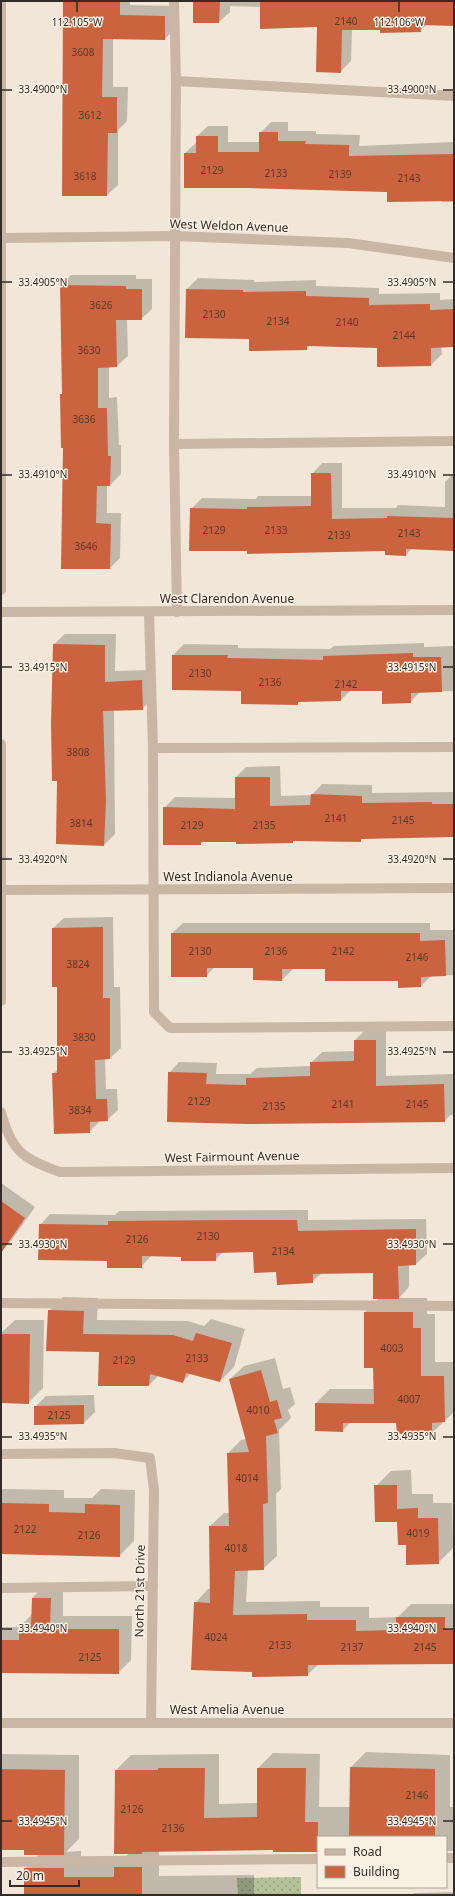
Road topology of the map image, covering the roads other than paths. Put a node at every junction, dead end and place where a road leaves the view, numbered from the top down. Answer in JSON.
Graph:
{"nodes":[{"id":1,"x":1,"y":1,"type":"edge"},
{"id":2,"x":174,"y":1,"type":"edge"},
{"id":3,"x":176,"y":81,"type":"junction"},
{"id":4,"x":454,"y":96,"type":"edge"},
{"id":5,"x":176,"y":236,"type":"junction"},
{"id":6,"x":2,"y":238,"type":"junction"},
{"id":7,"x":454,"y":258,"type":"edge"},
{"id":8,"x":454,"y":441,"type":"edge"},
{"id":9,"x":174,"y":444,"type":"junction"},
{"id":10,"x":1,"y":590,"type":"edge"},
{"id":11,"x":454,"y":610,"type":"edge"},
{"id":12,"x":1,"y":612,"type":"edge"},
{"id":13,"x":150,"y":612,"type":"junction"},
{"id":14,"x":177,"y":612,"type":"junction"},
{"id":15,"x":1,"y":744,"type":"edge"},
{"id":16,"x":454,"y":747,"type":"edge"},
{"id":17,"x":153,"y":748,"type":"junction"},
{"id":18,"x":454,"y":888,"type":"edge"},
{"id":19,"x":2,"y":890,"type":"junction"},
{"id":20,"x":153,"y":891,"type":"junction"},
{"id":21,"x":1,"y":1001,"type":"edge"},
{"id":22,"x":454,"y":1026,"type":"edge"},
{"id":23,"x":1,"y":1112,"type":"edge"},
{"id":24,"x":454,"y":1168,"type":"edge"},
{"id":25,"x":1,"y":1303,"type":"edge"},
{"id":26,"x":454,"y":1306,"type":"edge"},
{"id":27,"x":1,"y":1454,"type":"edge"},
{"id":28,"x":153,"y":1586,"type":"junction"},
{"id":29,"x":1,"y":1588,"type":"edge"},
{"id":30,"x":1,"y":1723,"type":"edge"},
{"id":31,"x":151,"y":1723,"type":"junction"},
{"id":32,"x":454,"y":1723,"type":"edge"},
{"id":33,"x":317,"y":1859,"type":"edge"},
{"id":34,"x":1,"y":1862,"type":"edge"}],
"edges":[{"from":1,"to":6,"type":"street"},
{"from":2,"to":3,"type":"street"},
{"from":3,"to":4,"type":"street"},
{"from":3,"to":5,"type":"street"},
{"from":5,"to":6,"type":"street","name":"West Weldon Avenue"},
{"from":5,"to":7,"type":"street","name":"West Weldon Avenue"},
{"from":5,"to":9,"type":"street"},
{"from":6,"to":10,"type":"street"},
{"from":8,"to":9,"type":"street"},
{"from":9,"to":14,"type":"street"},
{"from":11,"to":14,"type":"street","name":"West Clarendon Avenue"},
{"from":12,"to":13,"type":"street","name":"West Clarendon Avenue"},
{"from":13,"to":14,"type":"street","name":"West Clarendon Avenue"},
{"from":13,"to":17,"type":"street"},
{"from":15,"to":19,"type":"street"},
{"from":16,"to":17,"type":"street"},
{"from":17,"to":20,"type":"street"},
{"from":18,"to":20,"type":"street","name":"West Indianola Avenue"},
{"from":19,"to":20,"type":"street","name":"West Indianola Avenue"},
{"from":19,"to":21,"type":"street"},
{"from":20,"to":22,"type":"street"},
{"from":23,"to":24,"type":"street","name":"West Fairmount Avenue"},
{"from":25,"to":26,"type":"street"},
{"from":27,"to":28,"type":"street","name":"North 21st Drive"},
{"from":28,"to":29,"type":"street"},
{"from":28,"to":31,"type":"street","name":"North 21st Drive"},
{"from":30,"to":31,"type":"street","name":"West Amelia Avenue"},
{"from":31,"to":32,"type":"street","name":"West Amelia Avenue"},
{"from":33,"to":34,"type":"street"}]}
